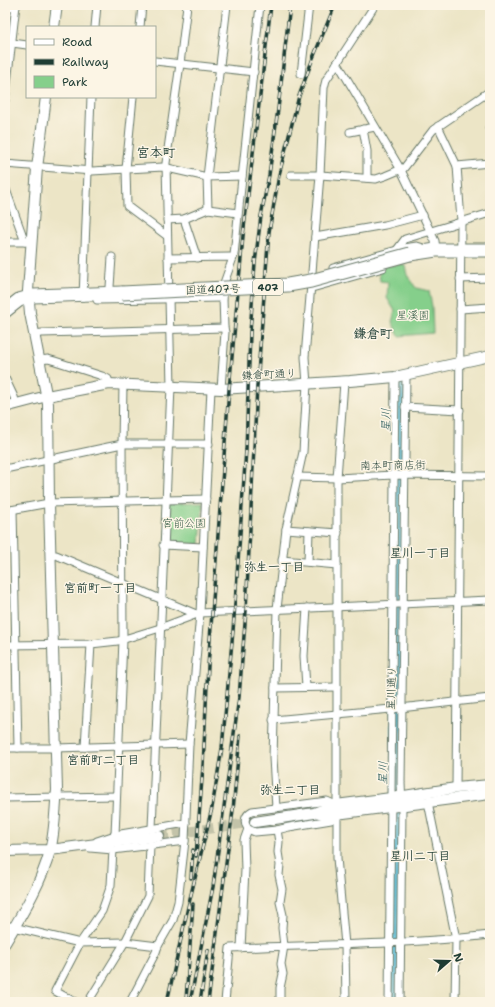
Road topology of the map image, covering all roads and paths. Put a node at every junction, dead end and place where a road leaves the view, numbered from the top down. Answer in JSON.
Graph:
{"nodes":[{"id":1,"x":57,"y":5,"type":"edge"},
{"id":2,"x":97,"y":5,"type":"edge"},
{"id":3,"x":142,"y":5,"type":"edge"},
{"id":4,"x":187,"y":5,"type":"edge"},
{"id":5,"x":227,"y":5,"type":"edge"},
{"id":6,"x":260,"y":5,"type":"edge"},
{"id":7,"x":309,"y":5,"type":"edge"},
{"id":8,"x":375,"y":5,"type":"edge"},
{"id":9,"x":5,"y":6,"type":"edge"},
{"id":10,"x":16,"y":6,"type":"edge"},
{"id":11,"x":54,"y":26,"type":"edge"},
{"id":12,"x":95,"y":26,"type":"edge"},
{"id":13,"x":140,"y":26,"type":"edge"},
{"id":14,"x":9,"y":43,"type":"edge"},
{"id":15,"x":26,"y":45,"type":"edge"},
{"id":16,"x":156,"y":61,"type":"edge"},
{"id":17,"x":337,"y":63,"type":"junction"},
{"id":18,"x":180,"y":64,"type":"junction"},
{"id":19,"x":220,"y":68,"type":"junction"},
{"id":20,"x":254,"y":72,"type":"junction"},
{"id":21,"x":301,"y":74,"type":"dead end"},
{"id":22,"x":6,"y":84,"type":"edge"},
{"id":23,"x":490,"y":91,"type":"edge"},
{"id":24,"x":46,"y":98,"type":"edge"},
{"id":25,"x":90,"y":98,"type":"edge"},
{"id":26,"x":133,"y":98,"type":"edge"},
{"id":27,"x":5,"y":100,"type":"edge"},
{"id":28,"x":375,"y":126,"type":"junction"},
{"id":29,"x":438,"y":126,"type":"junction"},
{"id":30,"x":363,"y":129,"type":"junction"},
{"id":31,"x":350,"y":132,"type":"dead end"},
{"id":32,"x":490,"y":163,"type":"edge"},
{"id":33,"x":5,"y":164,"type":"edge"},
{"id":34,"x":457,"y":166,"type":"junction"},
{"id":35,"x":166,"y":167,"type":"junction"},
{"id":36,"x":37,"y":168,"type":"junction"},
{"id":37,"x":126,"y":169,"type":"junction"},
{"id":38,"x":401,"y":170,"type":"junction"},
{"id":39,"x":88,"y":171,"type":"junction"},
{"id":40,"x":291,"y":175,"type":"dead end"},
{"id":41,"x":320,"y":175,"type":"junction"},
{"id":42,"x":242,"y":176,"type":"junction"},
{"id":43,"x":207,"y":177,"type":"junction"},
{"id":44,"x":367,"y":178,"type":"junction"},
{"id":45,"x":5,"y":187,"type":"edge"},
{"id":46,"x":208,"y":209,"type":"junction"},
{"id":47,"x":238,"y":213,"type":"junction"},
{"id":48,"x":490,"y":213,"type":"edge"},
{"id":49,"x":423,"y":214,"type":"junction"},
{"id":50,"x":184,"y":219,"type":"junction"},
{"id":51,"x":167,"y":220,"type":"junction"},
{"id":52,"x":460,"y":221,"type":"junction"},
{"id":53,"x":430,"y":230,"type":"junction"},
{"id":54,"x":167,"y":236,"type":"junction"},
{"id":55,"x":315,"y":237,"type":"junction"},
{"id":56,"x":5,"y":242,"type":"edge"},
{"id":57,"x":28,"y":242,"type":"junction"},
{"id":58,"x":434,"y":250,"type":"junction"},
{"id":59,"x":490,"y":250,"type":"edge"},
{"id":60,"x":396,"y":251,"type":"junction"},
{"id":61,"x":461,"y":251,"type":"junction"},
{"id":62,"x":112,"y":257,"type":"dead end"},
{"id":63,"x":168,"y":258,"type":"junction"},
{"id":64,"x":197,"y":258,"type":"junction"},
{"id":65,"x":233,"y":258,"type":"junction"},
{"id":66,"x":313,"y":274,"type":"junction"},
{"id":67,"x":490,"y":278,"type":"edge"},
{"id":68,"x":460,"y":279,"type":"junction"},
{"id":69,"x":224,"y":283,"type":"junction"},
{"id":70,"x":169,"y":285,"type":"junction"},
{"id":71,"x":110,"y":287,"type":"junction"},
{"id":72,"x":312,"y":288,"type":"junction"},
{"id":73,"x":84,"y":291,"type":"junction"},
{"id":74,"x":28,"y":298,"type":"junction"},
{"id":75,"x":223,"y":298,"type":"junction"},
{"id":76,"x":169,"y":299,"type":"junction"},
{"id":77,"x":490,"y":307,"type":"edge"},
{"id":78,"x":460,"y":309,"type":"junction"},
{"id":79,"x":5,"y":311,"type":"edge"},
{"id":80,"x":5,"y":318,"type":"edge"},
{"id":81,"x":224,"y":328,"type":"junction"},
{"id":82,"x":170,"y":329,"type":"junction"},
{"id":83,"x":35,"y":334,"type":"junction"},
{"id":84,"x":490,"y":356,"type":"edge"},
{"id":85,"x":40,"y":360,"type":"junction"},
{"id":86,"x":460,"y":363,"type":"junction"},
{"id":87,"x":406,"y":375,"type":"junction"},
{"id":88,"x":395,"y":377,"type":"junction"},
{"id":89,"x":5,"y":378,"type":"edge"},
{"id":90,"x":344,"y":382,"type":"junction"},
{"id":91,"x":109,"y":384,"type":"junction"},
{"id":92,"x":123,"y":384,"type":"junction"},
{"id":93,"x":306,"y":384,"type":"junction"},
{"id":94,"x":171,"y":386,"type":"junction"},
{"id":95,"x":216,"y":389,"type":"junction"},
{"id":96,"x":47,"y":396,"type":"junction"},
{"id":97,"x":16,"y":404,"type":"junction"},
{"id":98,"x":5,"y":407,"type":"edge"},
{"id":99,"x":405,"y":407,"type":"junction"},
{"id":100,"x":460,"y":410,"type":"junction"},
{"id":101,"x":122,"y":444,"type":"junction"},
{"id":102,"x":169,"y":444,"type":"junction"},
{"id":103,"x":209,"y":444,"type":"junction"},
{"id":104,"x":48,"y":459,"type":"junction"},
{"id":105,"x":5,"y":469,"type":"edge"},
{"id":106,"x":393,"y":475,"type":"junction"},
{"id":107,"x":404,"y":475,"type":"junction"},
{"id":108,"x":458,"y":475,"type":"junction"},
{"id":109,"x":490,"y":476,"type":"edge"},
{"id":110,"x":297,"y":478,"type":"junction"},
{"id":111,"x":338,"y":478,"type":"junction"},
{"id":112,"x":206,"y":499,"type":"junction"},
{"id":113,"x":165,"y":500,"type":"junction"},
{"id":114,"x":122,"y":501,"type":"junction"},
{"id":115,"x":49,"y":503,"type":"junction"},
{"id":116,"x":13,"y":510,"type":"junction"},
{"id":117,"x":5,"y":511,"type":"edge"},
{"id":118,"x":286,"y":529,"type":"junction"},
{"id":119,"x":309,"y":531,"type":"junction"},
{"id":120,"x":338,"y":532,"type":"junction"},
{"id":121,"x":164,"y":545,"type":"junction"},
{"id":122,"x":203,"y":547,"type":"junction"},
{"id":123,"x":51,"y":555,"type":"junction"},
{"id":124,"x":282,"y":560,"type":"junction"},
{"id":125,"x":308,"y":562,"type":"junction"},
{"id":126,"x":338,"y":565,"type":"junction"},
{"id":127,"x":123,"y":583,"type":"junction"},
{"id":128,"x":161,"y":599,"type":"junction"},
{"id":129,"x":490,"y":600,"type":"edge"},
{"id":130,"x":458,"y":602,"type":"junction"},
{"id":131,"x":392,"y":604,"type":"junction"},
{"id":132,"x":403,"y":604,"type":"junction"},
{"id":133,"x":307,"y":608,"type":"junction"},
{"id":134,"x":337,"y":608,"type":"junction"},
{"id":135,"x":277,"y":609,"type":"junction"},
{"id":136,"x":198,"y":614,"type":"junction"},
{"id":137,"x":160,"y":628,"type":"junction"},
{"id":138,"x":123,"y":640,"type":"junction"},
{"id":139,"x":54,"y":644,"type":"junction"},
{"id":140,"x":91,"y":644,"type":"junction"},
{"id":141,"x":5,"y":645,"type":"edge"},
{"id":142,"x":16,"y":645,"type":"junction"},
{"id":143,"x":306,"y":687,"type":"junction"},
{"id":144,"x":337,"y":687,"type":"junction"},
{"id":145,"x":275,"y":688,"type":"junction"},
{"id":146,"x":490,"y":698,"type":"edge"},
{"id":147,"x":457,"y":701,"type":"junction"},
{"id":148,"x":402,"y":708,"type":"junction"},
{"id":149,"x":391,"y":709,"type":"junction"},
{"id":150,"x":337,"y":714,"type":"junction"},
{"id":151,"x":273,"y":720,"type":"junction"},
{"id":152,"x":190,"y":744,"type":"junction"},
{"id":153,"x":155,"y":745,"type":"junction"},
{"id":154,"x":118,"y":746,"type":"junction"},
{"id":155,"x":86,"y":747,"type":"junction"},
{"id":156,"x":5,"y":748,"type":"edge"},
{"id":157,"x":18,"y":748,"type":"junction"},
{"id":158,"x":56,"y":748,"type":"junction"},
{"id":159,"x":490,"y":785,"type":"edge"},
{"id":160,"x":456,"y":788,"type":"junction"},
{"id":161,"x":490,"y":794,"type":"edge"},
{"id":162,"x":116,"y":796,"type":"junction"},
{"id":163,"x":5,"y":798,"type":"edge"},
{"id":164,"x":56,"y":798,"type":"junction"},
{"id":165,"x":396,"y":802,"type":"junction"},
{"id":166,"x":428,"y":802,"type":"junction"},
{"id":167,"x":276,"y":808,"type":"junction"},
{"id":168,"x":336,"y":809,"type":"junction"},
{"id":169,"x":186,"y":823,"type":"junction"},
{"id":170,"x":252,"y":825,"type":"junction"},
{"id":171,"x":277,"y":830,"type":"junction"},
{"id":172,"x":155,"y":832,"type":"junction"},
{"id":173,"x":115,"y":835,"type":"junction"},
{"id":174,"x":185,"y":841,"type":"junction"},
{"id":175,"x":150,"y":845,"type":"junction"},
{"id":176,"x":78,"y":847,"type":"junction"},
{"id":177,"x":50,"y":850,"type":"junction"},
{"id":178,"x":113,"y":850,"type":"junction"},
{"id":179,"x":5,"y":851,"type":"edge"},
{"id":180,"x":10,"y":926,"type":"edge"},
{"id":181,"x":490,"y":935,"type":"edge"},
{"id":182,"x":456,"y":939,"type":"junction"},
{"id":183,"x":125,"y":942,"type":"junction"},
{"id":184,"x":389,"y":942,"type":"junction"},
{"id":185,"x":400,"y":942,"type":"junction"},
{"id":186,"x":80,"y":943,"type":"junction"},
{"id":187,"x":5,"y":944,"type":"edge"},
{"id":188,"x":345,"y":945,"type":"junction"},
{"id":189,"x":158,"y":946,"type":"junction"},
{"id":190,"x":284,"y":946,"type":"junction"},
{"id":191,"x":241,"y":948,"type":"junction"},
{"id":192,"x":66,"y":1000,"type":"edge"},
{"id":193,"x":75,"y":1002,"type":"edge"},
{"id":194,"x":88,"y":1002,"type":"edge"},
{"id":195,"x":130,"y":1002,"type":"edge"},
{"id":196,"x":225,"y":1002,"type":"edge"},
{"id":197,"x":280,"y":1002,"type":"edge"},
{"id":198,"x":346,"y":1002,"type":"edge"},
{"id":199,"x":389,"y":1002,"type":"edge"},
{"id":200,"x":400,"y":1002,"type":"edge"},
{"id":201,"x":455,"y":1002,"type":"edge"}],
"edges":[{"from":1,"to":11,"type":"street"},
{"from":2,"to":12,"type":"street"},
{"from":3,"to":13,"type":"street"},
{"from":4,"to":18,"type":"street"},
{"from":5,"to":19,"type":"street"},
{"from":6,"to":20,"type":"street"},
{"from":7,"to":21,"type":"street"},
{"from":8,"to":17,"type":"street"},
{"from":9,"to":10,"type":"street"},
{"from":10,"to":14,"type":"street"},
{"from":14,"to":15,"type":"street"},
{"from":14,"to":22,"type":"street"},
{"from":16,"to":18,"type":"street"},
{"from":17,"to":28,"type":"street"},
{"from":17,"to":41,"type":"street"},
{"from":18,"to":19,"type":"street"},
{"from":18,"to":35,"type":"street"},
{"from":19,"to":20,"type":"street"},
{"from":19,"to":43,"type":"street"},
{"from":20,"to":42,"type":"street"},
{"from":22,"to":27,"type":"street"},
{"from":23,"to":29,"type":"street"},
{"from":24,"to":36,"type":"street"},
{"from":25,"to":39,"type":"street"},
{"from":26,"to":37,"type":"street"},
{"from":28,"to":30,"type":"street"},
{"from":28,"to":38,"type":"street"},
{"from":29,"to":34,"type":"street"},
{"from":29,"to":38,"type":"street"},
{"from":30,"to":31,"type":"street"},
{"from":30,"to":44,"type":"street"},
{"from":32,"to":34,"type":"street"},
{"from":33,"to":36,"type":"street"},
{"from":34,"to":52,"type":"street"},
{"from":35,"to":37,"type":"street"},
{"from":35,"to":43,"type":"street"},
{"from":35,"to":51,"type":"street"},
{"from":36,"to":39,"type":"street"},
{"from":36,"to":57,"type":"street"},
{"from":37,"to":39,"type":"street"},
{"from":37,"to":54,"type":"street"},
{"from":38,"to":44,"type":"street"},
{"from":38,"to":49,"type":"street"},
{"from":39,"to":73,"type":"street"},
{"from":40,"to":41,"type":"street"},
{"from":41,"to":44,"type":"street"},
{"from":41,"to":55,"type":"street"},
{"from":42,"to":43,"type":"street"},
{"from":42,"to":47,"type":"street"},
{"from":43,"to":46,"type":"street"},
{"from":45,"to":57,"type":"street"},
{"from":46,"to":47,"type":"street"},
{"from":46,"to":50,"type":"street"},
{"from":47,"to":65,"type":"street"},
{"from":48,"to":52,"type":"street"},
{"from":49,"to":53,"type":"street"},
{"from":49,"to":55,"type":"street"},
{"from":50,"to":51,"type":"street"},
{"from":50,"to":64,"type":"street"},
{"from":51,"to":54,"type":"street"},
{"from":52,"to":53,"type":"street"},
{"from":52,"to":61,"type":"street"},
{"from":53,"to":58,"type":"street"},
{"from":53,"to":60,"type":"street"},
{"from":54,"to":63,"type":"street"},
{"from":55,"to":66,"type":"street"},
{"from":56,"to":57,"type":"street"},
{"from":57,"to":74,"type":"street"},
{"from":58,"to":60,"type":"street"},
{"from":58,"to":61,"type":"highway","name":"国道407号","number":"407"},
{"from":58,"to":72,"type":"street"},
{"from":58,"to":73,"type":"highway","name":"国道407号","number":"407","bridge":true},
{"from":59,"to":61,"type":"highway","name":"国道407号","number":"407"},
{"from":60,"to":66,"type":"street"},
{"from":61,"to":68,"type":"street"},
{"from":62,"to":71,"type":"street"},
{"from":63,"to":64,"type":"street"},
{"from":63,"to":70,"type":"street"},
{"from":64,"to":65,"type":"street"},
{"from":65,"to":69,"type":"street"},
{"from":66,"to":72,"type":"street"},
{"from":67,"to":68,"type":"street"},
{"from":68,"to":78,"type":"street"},
{"from":69,"to":70,"type":"street"},
{"from":69,"to":75,"type":"street"},
{"from":70,"to":71,"type":"street"},
{"from":70,"to":76,"type":"street"},
{"from":71,"to":73,"type":"street"},
{"from":72,"to":93,"type":"street"},
{"from":73,"to":74,"type":"highway","name":"国道407号","number":"407"},
{"from":73,"to":76,"type":"street"},
{"from":74,"to":79,"type":"highway","name":"国道407号","number":"407"},
{"from":74,"to":80,"type":"highway"},
{"from":74,"to":83,"type":"street"},
{"from":75,"to":76,"type":"street"},
{"from":75,"to":81,"type":"street"},
{"from":76,"to":82,"type":"street"},
{"from":77,"to":78,"type":"street"},
{"from":78,"to":86,"type":"street"},
{"from":81,"to":82,"type":"street"},
{"from":81,"to":95,"type":"street"},
{"from":82,"to":83,"type":"street"},
{"from":82,"to":94,"type":"street"},
{"from":83,"to":85,"type":"street"},
{"from":84,"to":86,"type":"street","name":"鎌倉町通り"},
{"from":85,"to":91,"type":"street"},
{"from":85,"to":96,"type":"street"},
{"from":86,"to":87,"type":"street","name":"鎌倉町通り"},
{"from":86,"to":100,"type":"street"},
{"from":87,"to":88,"type":"street","name":"鎌倉町通り"},
{"from":87,"to":99,"type":"street","name":"星川通り"},
{"from":88,"to":90,"type":"street","name":"鎌倉町通り"},
{"from":88,"to":106,"type":"street","name":"星川通り"},
{"from":89,"to":97,"type":"street"},
{"from":90,"to":93,"type":"street","name":"鎌倉町通り"},
{"from":90,"to":111,"type":"street"},
{"from":91,"to":92,"type":"street","name":"鎌倉町通り"},
{"from":91,"to":96,"type":"street","name":"鎌倉町通り"},
{"from":92,"to":94,"type":"street","name":"鎌倉町通り"},
{"from":92,"to":101,"type":"street"},
{"from":93,"to":95,"type":"street","name":"鎌倉町通り"},
{"from":93,"to":110,"type":"street"},
{"from":94,"to":95,"type":"street","name":"鎌倉町通り"},
{"from":94,"to":102,"type":"street"},
{"from":95,"to":103,"type":"street"},
{"from":96,"to":97,"type":"street","name":"鎌倉町通り"},
{"from":96,"to":104,"type":"street"},
{"from":97,"to":98,"type":"street","name":"鎌倉町通り"},
{"from":99,"to":100,"type":"street"},
{"from":99,"to":107,"type":"street","name":"星川通り"},
{"from":100,"to":108,"type":"street"},
{"from":101,"to":102,"type":"street"},
{"from":101,"to":104,"type":"street"},
{"from":101,"to":114,"type":"street"},
{"from":102,"to":103,"type":"street"},
{"from":102,"to":113,"type":"street"},
{"from":103,"to":112,"type":"street"},
{"from":104,"to":105,"type":"street"},
{"from":104,"to":115,"type":"street"},
{"from":106,"to":107,"type":"street","name":"南本町商店街"},
{"from":106,"to":111,"type":"street","name":"南本町商店街"},
{"from":106,"to":131,"type":"street","name":"星川通り"},
{"from":107,"to":108,"type":"street","name":"南本町商店街"},
{"from":107,"to":132,"type":"street","name":"星川通り"},
{"from":108,"to":109,"type":"street","name":"南本町商店街"},
{"from":108,"to":130,"type":"street"},
{"from":110,"to":111,"type":"street","name":"南本町商店街"},
{"from":110,"to":118,"type":"street"},
{"from":111,"to":120,"type":"street"},
{"from":112,"to":113,"type":"street"},
{"from":112,"to":122,"type":"street"},
{"from":113,"to":114,"type":"street"},
{"from":113,"to":121,"type":"street"},
{"from":114,"to":115,"type":"street"},
{"from":114,"to":127,"type":"street"},
{"from":115,"to":116,"type":"street"},
{"from":115,"to":123,"type":"street"},
{"from":116,"to":117,"type":"street"},
{"from":116,"to":142,"type":"street"},
{"from":118,"to":119,"type":"street"},
{"from":118,"to":124,"type":"street"},
{"from":119,"to":120,"type":"street"},
{"from":119,"to":125,"type":"street"},
{"from":120,"to":126,"type":"street"},
{"from":121,"to":122,"type":"street"},
{"from":121,"to":128,"type":"street"},
{"from":122,"to":136,"type":"street"},
{"from":123,"to":127,"type":"street"},
{"from":123,"to":139,"type":"street"},
{"from":124,"to":125,"type":"street"},
{"from":124,"to":135,"type":"street"},
{"from":125,"to":126,"type":"street"},
{"from":126,"to":134,"type":"street"},
{"from":127,"to":128,"type":"street"},
{"from":127,"to":138,"type":"street"},
{"from":128,"to":136,"type":"street"},
{"from":128,"to":137,"type":"street"},
{"from":129,"to":130,"type":"street"},
{"from":130,"to":132,"type":"street"},
{"from":130,"to":147,"type":"street"},
{"from":131,"to":132,"type":"street"},
{"from":131,"to":134,"type":"street"},
{"from":131,"to":149,"type":"street","name":"星川通り"},
{"from":132,"to":148,"type":"street","name":"星川通り"},
{"from":133,"to":134,"type":"street"},
{"from":133,"to":135,"type":"street"},
{"from":133,"to":143,"type":"street"},
{"from":134,"to":144,"type":"street"},
{"from":135,"to":136,"type":"street"},
{"from":135,"to":145,"type":"street"},
{"from":136,"to":137,"type":"street"},
{"from":136,"to":152,"type":"street"},
{"from":137,"to":138,"type":"street"},
{"from":137,"to":153,"type":"street"},
{"from":138,"to":140,"type":"street"},
{"from":138,"to":154,"type":"street"},
{"from":139,"to":140,"type":"street"},
{"from":139,"to":142,"type":"street"},
{"from":139,"to":158,"type":"street"},
{"from":140,"to":155,"type":"street"},
{"from":141,"to":142,"type":"street"},
{"from":142,"to":157,"type":"street"},
{"from":143,"to":144,"type":"street"},
{"from":143,"to":145,"type":"street"},
{"from":144,"to":150,"type":"street"},
{"from":145,"to":151,"type":"street"},
{"from":146,"to":147,"type":"street"},
{"from":147,"to":148,"type":"street"},
{"from":147,"to":160,"type":"street"},
{"from":148,"to":149,"type":"street"},
{"from":148,"to":165,"type":"street","name":"星川通り"},
{"from":149,"to":150,"type":"street"},
{"from":149,"to":165,"type":"street","name":"星川通り"},
{"from":150,"to":151,"type":"street"},
{"from":150,"to":168,"type":"street"},
{"from":151,"to":167,"type":"street"},
{"from":152,"to":153,"type":"street"},
{"from":152,"to":169,"type":"street"},
{"from":153,"to":154,"type":"street"},
{"from":153,"to":172,"type":"street"},
{"from":154,"to":155,"type":"street"},
{"from":154,"to":162,"type":"street"},
{"from":155,"to":158,"type":"street"},
{"from":156,"to":157,"type":"street"},
{"from":157,"to":158,"type":"street"},
{"from":158,"to":164,"type":"street"},
{"from":159,"to":160,"type":"street"},
{"from":160,"to":165,"type":"street"},
{"from":161,"to":166,"type":"street"},
{"from":162,"to":164,"type":"street"},
{"from":162,"to":173,"type":"street"},
{"from":163,"to":164,"type":"street"},
{"from":164,"to":177,"type":"street"},
{"from":165,"to":166,"type":"street"},
{"from":165,"to":168,"type":"street"},
{"from":165,"to":184,"type":"street","name":"星川通り"},
{"from":165,"to":185,"type":"street","name":"星川通り"},
{"from":166,"to":182,"type":"street"},
{"from":167,"to":168,"type":"street"},
{"from":167,"to":170,"type":"street"},
{"from":168,"to":170,"type":"street"},
{"from":168,"to":171,"type":"street"},
{"from":168,"to":188,"type":"street"},
{"from":169,"to":172,"type":"street"},
{"from":169,"to":174,"type":"street"},
{"from":170,"to":171,"type":"street"},
{"from":170,"to":191,"type":"street"},
{"from":171,"to":190,"type":"street"},
{"from":172,"to":173,"type":"street"},
{"from":172,"to":176,"type":"street"},
{"from":173,"to":176,"type":"street"},
{"from":174,"to":175,"type":"street"},
{"from":174,"to":189,"type":"street"},
{"from":175,"to":178,"type":"street"},
{"from":175,"to":183,"type":"street"},
{"from":176,"to":177,"type":"street"},
{"from":176,"to":178,"type":"street"},
{"from":177,"to":179,"type":"street"},
{"from":177,"to":180,"type":"street"},
{"from":178,"to":186,"type":"street"},
{"from":180,"to":186,"type":"street"},
{"from":180,"to":187,"type":"street"},
{"from":181,"to":182,"type":"street"},
{"from":182,"to":185,"type":"street"},
{"from":182,"to":201,"type":"street"},
{"from":183,"to":186,"type":"street"},
{"from":183,"to":189,"type":"street"},
{"from":183,"to":194,"type":"street"},
{"from":184,"to":185,"type":"street"},
{"from":184,"to":188,"type":"street"},
{"from":184,"to":199,"type":"street","name":"星川通り"},
{"from":185,"to":200,"type":"street","name":"星川通り"},
{"from":186,"to":192,"type":"street"},
{"from":188,"to":190,"type":"street"},
{"from":188,"to":198,"type":"street"},
{"from":189,"to":195,"type":"street"},
{"from":190,"to":191,"type":"street"},
{"from":190,"to":197,"type":"street"},
{"from":191,"to":196,"type":"street"},
{"from":192,"to":193,"type":"street"}]}
